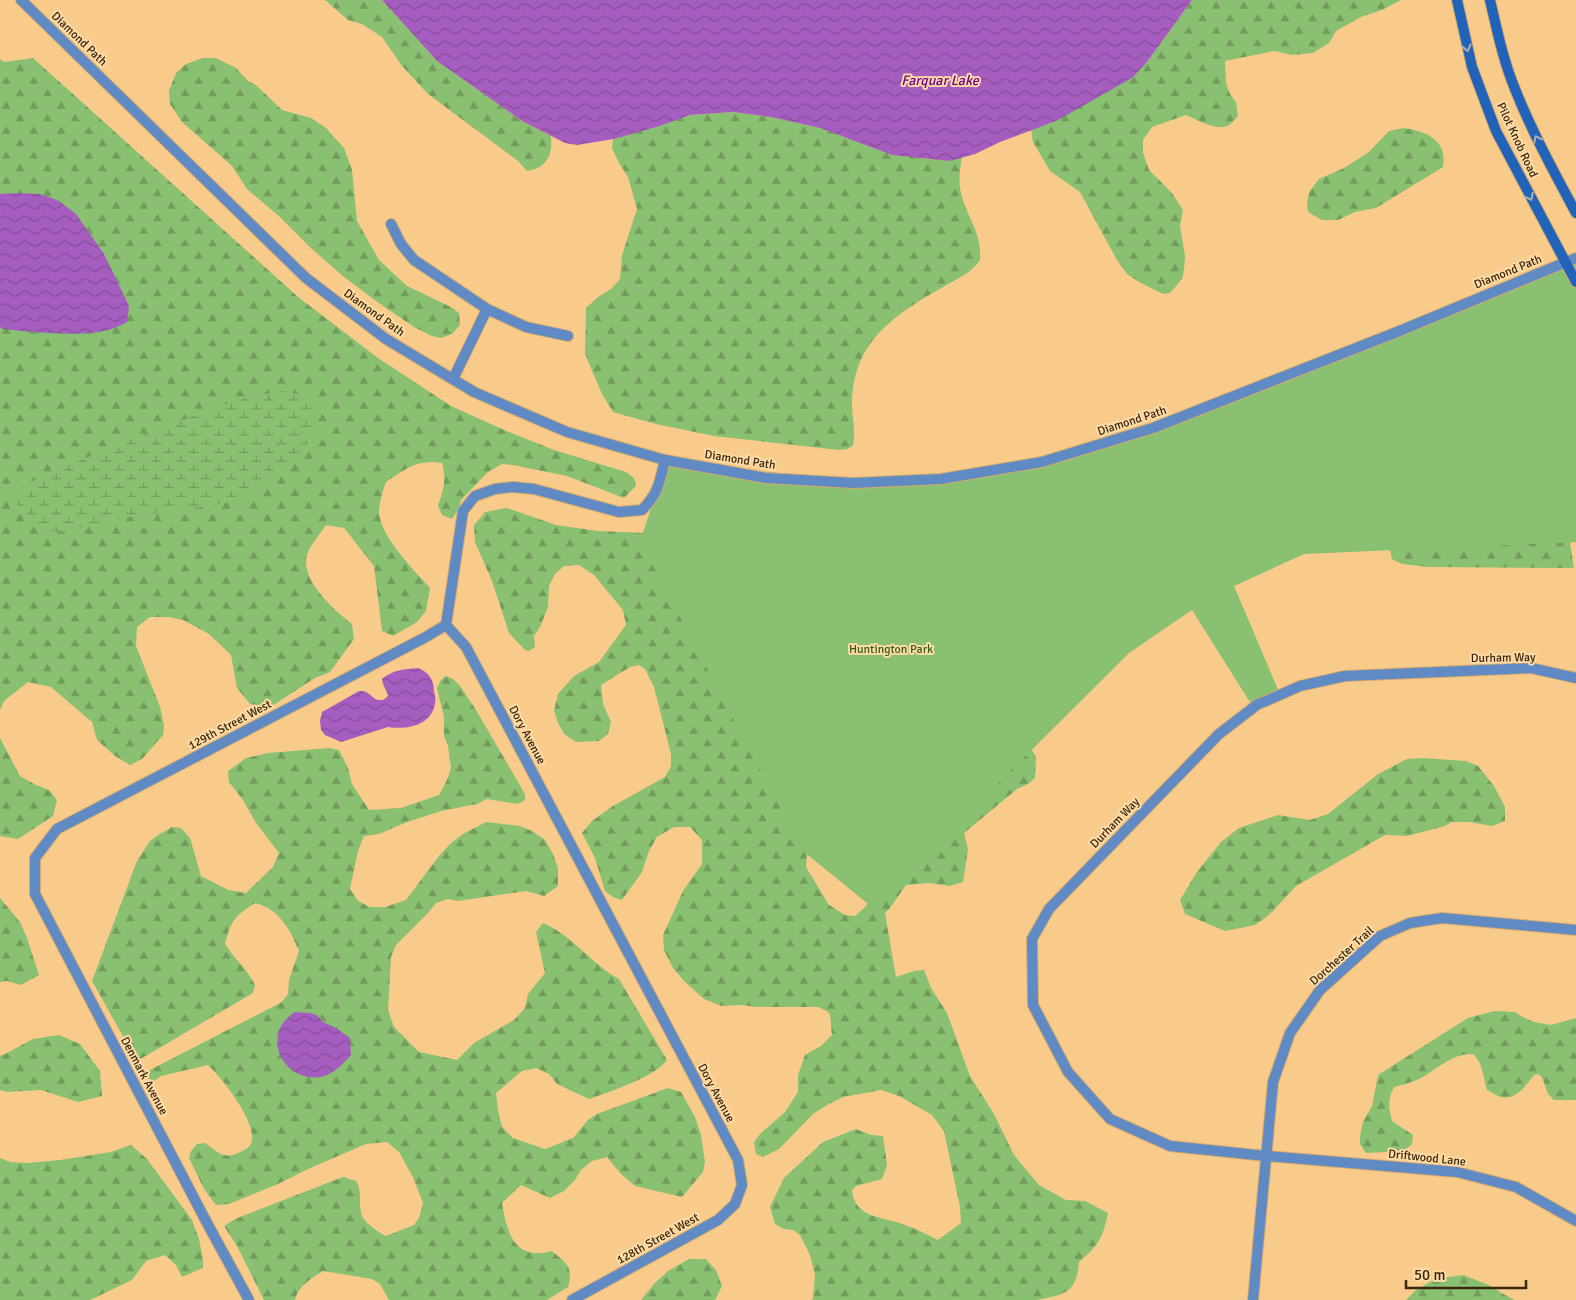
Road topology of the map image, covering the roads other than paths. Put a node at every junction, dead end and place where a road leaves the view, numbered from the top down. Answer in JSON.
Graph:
{"nodes":[{"id":1,"x":21,"y":0,"type":"edge"},
{"id":2,"x":1457,"y":0,"type":"edge"},
{"id":3,"x":1490,"y":0,"type":"edge"},
{"id":4,"x":1576,"y":213,"type":"edge"},
{"id":5,"x":391,"y":224,"type":"dead end"},
{"id":6,"x":1576,"y":258,"type":"edge"},
{"id":7,"x":1565,"y":263,"type":"junction"},
{"id":8,"x":1576,"y":282,"type":"edge"},
{"id":9,"x":487,"y":309,"type":"junction"},
{"id":10,"x":568,"y":336,"type":"dead end"},
{"id":11,"x":453,"y":379,"type":"junction"},
{"id":12,"x":665,"y":460,"type":"junction"},
{"id":13,"x":446,"y":625,"type":"junction"},
{"id":14,"x":1576,"y":678,"type":"edge"},
{"id":15,"x":35,"y":858,"type":"joint"},
{"id":16,"x":1576,"y":930,"type":"edge"},
{"id":17,"x":1266,"y":1156,"type":"junction"},
{"id":18,"x":742,"y":1185,"type":"joint"},
{"id":19,"x":1576,"y":1221,"type":"edge"},
{"id":20,"x":249,"y":1300,"type":"edge"},
{"id":21,"x":572,"y":1300,"type":"edge"},
{"id":22,"x":1253,"y":1300,"type":"edge"}],
"edges":[{"from":1,"to":11,"type":"street","name":"Diamond Path"},
{"from":2,"to":7,"type":"main road","name":"Pilot Knob Road","one_way":true},
{"from":4,"to":3,"type":"main road","name":"Pilot Knob Road","one_way":true},
{"from":5,"to":9,"type":"street"},
{"from":6,"to":7,"type":"street","name":"Diamond Path"},
{"from":7,"to":8,"type":"main road","name":"Pilot Knob Road"},
{"from":7,"to":12,"type":"street","name":"Diamond Path"},
{"from":9,"to":10,"type":"street"},
{"from":9,"to":11,"type":"street"},
{"from":11,"to":12,"type":"street","name":"Diamond Path"},
{"from":12,"to":13,"type":"street"},
{"from":13,"to":15,"type":"street","name":"129th Street West"},
{"from":13,"to":18,"type":"street","name":"Dory Avenue"},
{"from":14,"to":17,"type":"street","name":"Durham Way"},
{"from":15,"to":20,"type":"street","name":"Denmark Avenue"},
{"from":16,"to":17,"type":"street","name":"Dorchester Trail"},
{"from":17,"to":19,"type":"street","name":"Driftwood Lane"},
{"from":17,"to":22,"type":"street","name":"Dorchester Trail"},
{"from":18,"to":21,"type":"street","name":"128th Street West"}]}
